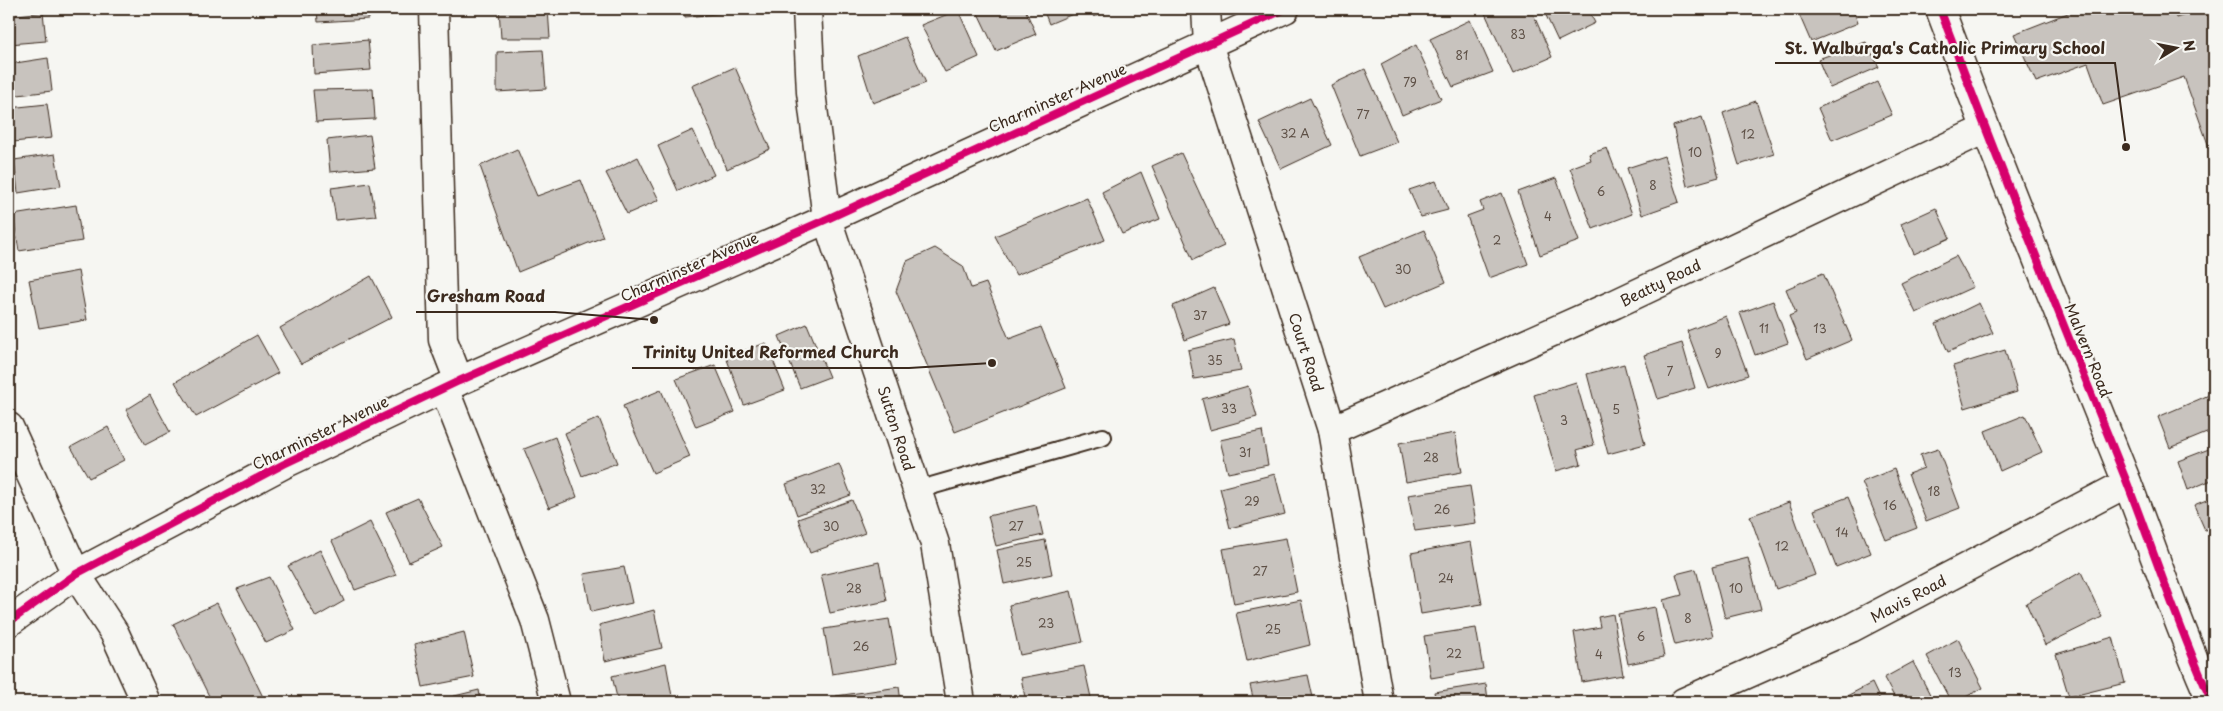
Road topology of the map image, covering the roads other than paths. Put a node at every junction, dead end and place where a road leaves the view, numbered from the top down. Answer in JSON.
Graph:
{"nodes":[{"id":1,"x":434,"y":9,"type":"edge"},
{"id":2,"x":807,"y":9,"type":"edge"},
{"id":3,"x":1206,"y":9,"type":"edge"},
{"id":4,"x":1285,"y":9,"type":"edge"},
{"id":5,"x":1940,"y":9,"type":"edge"},
{"id":6,"x":1208,"y":44,"type":"junction"},
{"id":7,"x":1985,"y":128,"type":"junction"},
{"id":8,"x":827,"y":219,"type":"junction"},
{"id":9,"x":452,"y":385,"type":"junction"},
{"id":10,"x":9,"y":427,"type":"edge"},
{"id":11,"x":1332,"y":430,"type":"junction"},
{"id":12,"x":1103,"y":437,"type":"dead end"},
{"id":13,"x":2127,"y":483,"type":"junction"},
{"id":14,"x":918,"y":490,"type":"junction"},
{"id":15,"x":76,"y":574,"type":"junction"},
{"id":16,"x":9,"y":622,"type":"edge"},
{"id":17,"x":146,"y":702,"type":"edge"},
{"id":18,"x":556,"y":702,"type":"edge"},
{"id":19,"x":961,"y":702,"type":"edge"},
{"id":20,"x":1379,"y":702,"type":"edge"},
{"id":21,"x":1684,"y":702,"type":"edge"},
{"id":22,"x":2212,"y":702,"type":"edge"}],
"edges":[{"from":1,"to":9,"type":"street"},
{"from":2,"to":8,"type":"street","name":"Sutton Road"},
{"from":3,"to":6,"type":"street","name":"Court Road"},
{"from":4,"to":6,"type":"street","name":"Charminster Avenue"},
{"from":5,"to":7,"type":"street","name":"Malvern Road"},
{"from":6,"to":8,"type":"street","name":"Charminster Avenue"},
{"from":6,"to":11,"type":"street","name":"Court Road"},
{"from":7,"to":11,"type":"street","name":"Beatty Road"},
{"from":7,"to":13,"type":"street","name":"Malvern Road"},
{"from":8,"to":9,"type":"street","name":"Charminster Avenue"},
{"from":8,"to":14,"type":"street","name":"Sutton Road"},
{"from":9,"to":15,"type":"street","name":"Charminster Avenue"},
{"from":9,"to":18,"type":"street"},
{"from":10,"to":15,"type":"street"},
{"from":11,"to":20,"type":"street","name":"Court Road"},
{"from":12,"to":14,"type":"lane"},
{"from":13,"to":21,"type":"street","name":"Mavis Road"},
{"from":13,"to":22,"type":"street","name":"Malvern Road"},
{"from":14,"to":19,"type":"street","name":"Sutton Road"},
{"from":15,"to":16,"type":"street","name":"Charminster Avenue"},
{"from":15,"to":17,"type":"street"}]}
